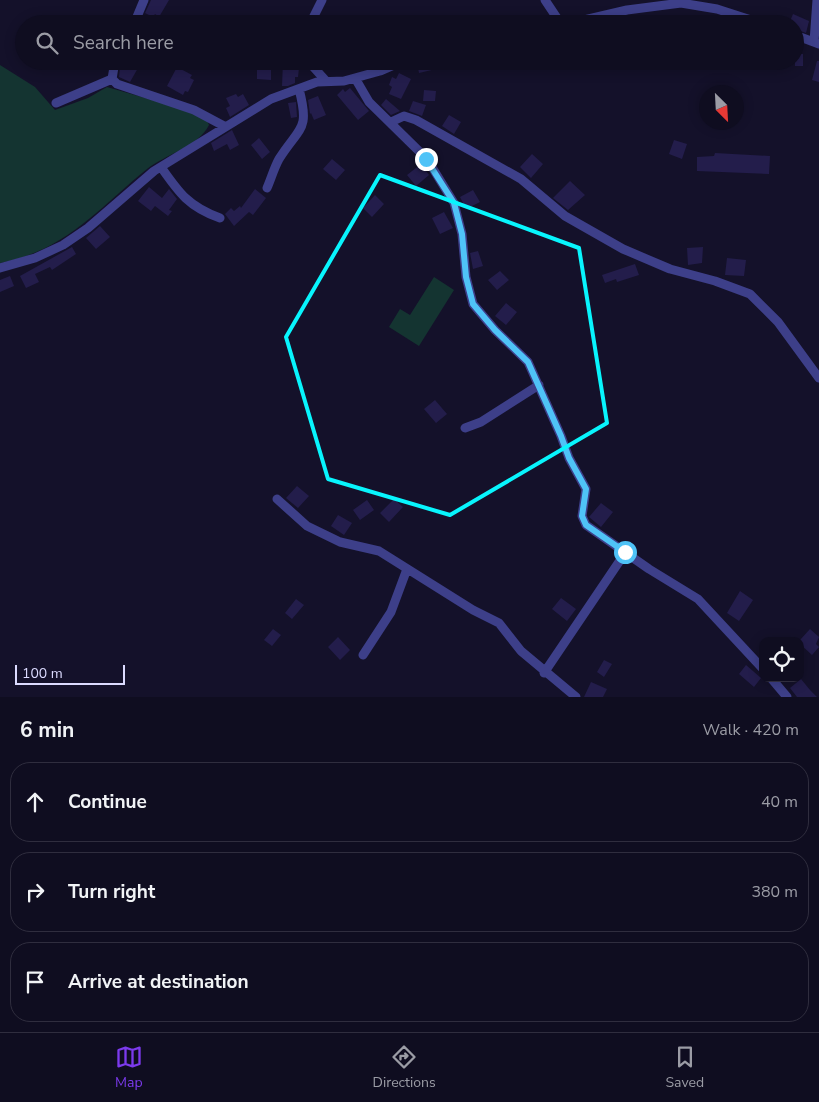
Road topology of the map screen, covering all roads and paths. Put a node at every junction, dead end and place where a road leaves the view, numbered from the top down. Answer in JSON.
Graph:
{"nodes":[{"id":1,"x":144,"y":0,"type":"edge"},
{"id":2,"x":322,"y":0,"type":"edge"},
{"id":3,"x":545,"y":0,"type":"edge"},
{"id":4,"x":817,"y":0,"type":"edge"},
{"id":5,"x":650,"y":3,"type":"edge"},
{"id":6,"x":716,"y":4,"type":"edge"},
{"id":7,"x":138,"y":15,"type":"edge"},
{"id":8,"x":314,"y":15,"type":"edge"},
{"id":9,"x":555,"y":15,"type":"edge"},
{"id":10,"x":603,"y":15,"type":"edge"},
{"id":11,"x":742,"y":15,"type":"edge"},
{"id":12,"x":804,"y":38,"type":"edge"},
{"id":13,"x":816,"y":43,"type":"edge"},
{"id":14,"x":114,"y":70,"type":"edge"},
{"id":15,"x":316,"y":70,"type":"edge"},
{"id":16,"x":378,"y":70,"type":"edge"},
{"id":17,"x":355,"y":78,"type":"junction"},
{"id":18,"x":112,"y":79,"type":"junction"},
{"id":19,"x":326,"y":81,"type":"junction"},
{"id":20,"x":298,"y":89,"type":"junction"},
{"id":21,"x":56,"y":103,"type":"dead end"},
{"id":22,"x":391,"y":122,"type":"junction"},
{"id":23,"x":224,"y":126,"type":"junction"},
{"id":24,"x":161,"y":167,"type":"junction"},
{"id":25,"x":267,"y":188,"type":"dead end"},
{"id":26,"x":220,"y":218,"type":"dead end"},
{"id":27,"x":0,"y":268,"type":"edge"},
{"id":28,"x":819,"y":378,"type":"edge"},
{"id":29,"x":540,"y":385,"type":"junction"},
{"id":30,"x":466,"y":428,"type":"dead end"},
{"id":31,"x":276,"y":499,"type":"dead end"},
{"id":32,"x":625,"y":552,"type":"junction"},
{"id":33,"x":407,"y":569,"type":"junction"},
{"id":34,"x":363,"y":655,"type":"dead end"},
{"id":35,"x":759,"y":665,"type":"edge"},
{"id":36,"x":544,"y":673,"type":"junction"},
{"id":37,"x":774,"y":682,"type":"edge"},
{"id":38,"x":576,"y":697,"type":"edge"},
{"id":39,"x":787,"y":697,"type":"edge"}],
"edges":[{"from":1,"to":7,"type":"street"},
{"from":2,"to":8,"type":"street"},
{"from":3,"to":9,"type":"street"},
{"from":4,"to":13,"type":"street"},
{"from":5,"to":6,"type":"street"},
{"from":5,"to":10,"type":"street"},
{"from":6,"to":11,"type":"street"},
{"from":12,"to":13,"type":"street"},
{"from":14,"to":18,"type":"street"},
{"from":15,"to":19,"type":"street"},
{"from":16,"to":17,"type":"street"},
{"from":17,"to":19,"type":"street"},
{"from":17,"to":22,"type":"street"},
{"from":18,"to":21,"type":"street"},
{"from":18,"to":23,"type":"street"},
{"from":19,"to":20,"type":"street"},
{"from":20,"to":23,"type":"street"},
{"from":20,"to":25,"type":"street"},
{"from":22,"to":28,"type":"street"},
{"from":22,"to":29,"type":"street"},
{"from":23,"to":24,"type":"street"},
{"from":24,"to":26,"type":"street"},
{"from":24,"to":27,"type":"street"},
{"from":29,"to":30,"type":"street"},
{"from":29,"to":32,"type":"street"},
{"from":31,"to":33,"type":"street"},
{"from":32,"to":35,"type":"street"},
{"from":32,"to":36,"type":"street"},
{"from":33,"to":34,"type":"street"},
{"from":33,"to":36,"type":"street"},
{"from":36,"to":38,"type":"street"},
{"from":37,"to":39,"type":"street"}]}
